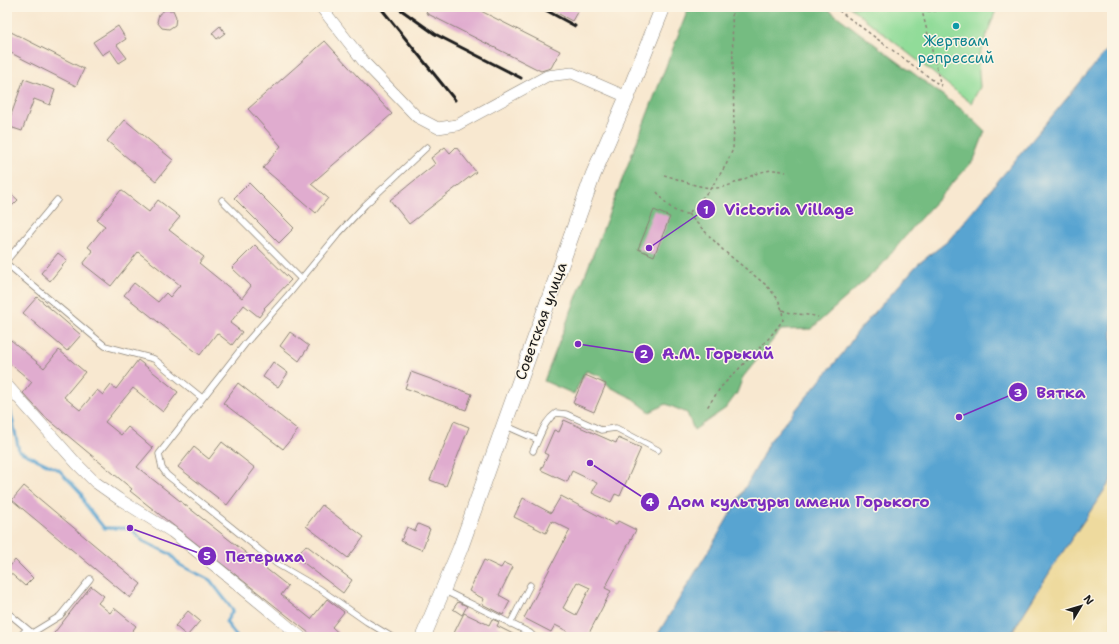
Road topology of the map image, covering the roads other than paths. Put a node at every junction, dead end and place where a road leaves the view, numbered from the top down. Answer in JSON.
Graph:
{"nodes":[{"id":1,"x":321,"y":7,"type":"edge"},
{"id":2,"x":663,"y":7,"type":"edge"},
{"id":3,"x":627,"y":97,"type":"junction"},
{"id":4,"x":427,"y":146,"type":"dead end"},
{"id":5,"x":57,"y":200,"type":"dead end"},
{"id":6,"x":222,"y":200,"type":"dead end"},
{"id":7,"x":7,"y":260,"type":"edge"},
{"id":8,"x":7,"y":264,"type":"edge"},
{"id":9,"x":301,"y":279,"type":"junction"},
{"id":10,"x":7,"y":385,"type":"edge"},
{"id":11,"x":202,"y":398,"type":"junction"},
{"id":12,"x":504,"y":425,"type":"junction"},
{"id":13,"x":538,"y":440,"type":"junction"},
{"id":14,"x":658,"y":450,"type":"dead end"},
{"id":15,"x":533,"y":451,"type":"dead end"},
{"id":16,"x":90,"y":579,"type":"dead end"},
{"id":17,"x":530,"y":585,"type":"dead end"},
{"id":18,"x":442,"y":590,"type":"junction"},
{"id":19,"x":7,"y":612,"type":"edge"},
{"id":20,"x":510,"y":624,"type":"junction"},
{"id":21,"x":29,"y":632,"type":"junction"},
{"id":22,"x":19,"y":637,"type":"edge"},
{"id":23,"x":37,"y":637,"type":"edge"},
{"id":24,"x":301,"y":637,"type":"edge"},
{"id":25,"x":392,"y":637,"type":"edge"},
{"id":26,"x":423,"y":637,"type":"edge"},
{"id":27,"x":534,"y":637,"type":"edge"}],
"edges":[{"from":1,"to":3,"type":"street"},
{"from":2,"to":3,"type":"main road","name":"Советская улица"},
{"from":3,"to":12,"type":"main road","name":"Советская улица"},
{"from":4,"to":9,"type":"lane"},
{"from":5,"to":7,"type":"lane"},
{"from":6,"to":9,"type":"lane"},
{"from":8,"to":11,"type":"lane"},
{"from":9,"to":11,"type":"lane"},
{"from":10,"to":24,"type":"street"},
{"from":11,"to":25,"type":"lane"},
{"from":12,"to":13,"type":"lane"},
{"from":12,"to":18,"type":"main road","name":"Советская улица"},
{"from":13,"to":14,"type":"lane"},
{"from":13,"to":15,"type":"lane"},
{"from":16,"to":21,"type":"lane"},
{"from":17,"to":20,"type":"lane"},
{"from":18,"to":20,"type":"lane"},
{"from":18,"to":26,"type":"main road","name":"Советская улица"},
{"from":19,"to":21,"type":"lane"},
{"from":20,"to":27,"type":"lane"},
{"from":21,"to":22,"type":"lane"},
{"from":21,"to":23,"type":"lane"}]}
